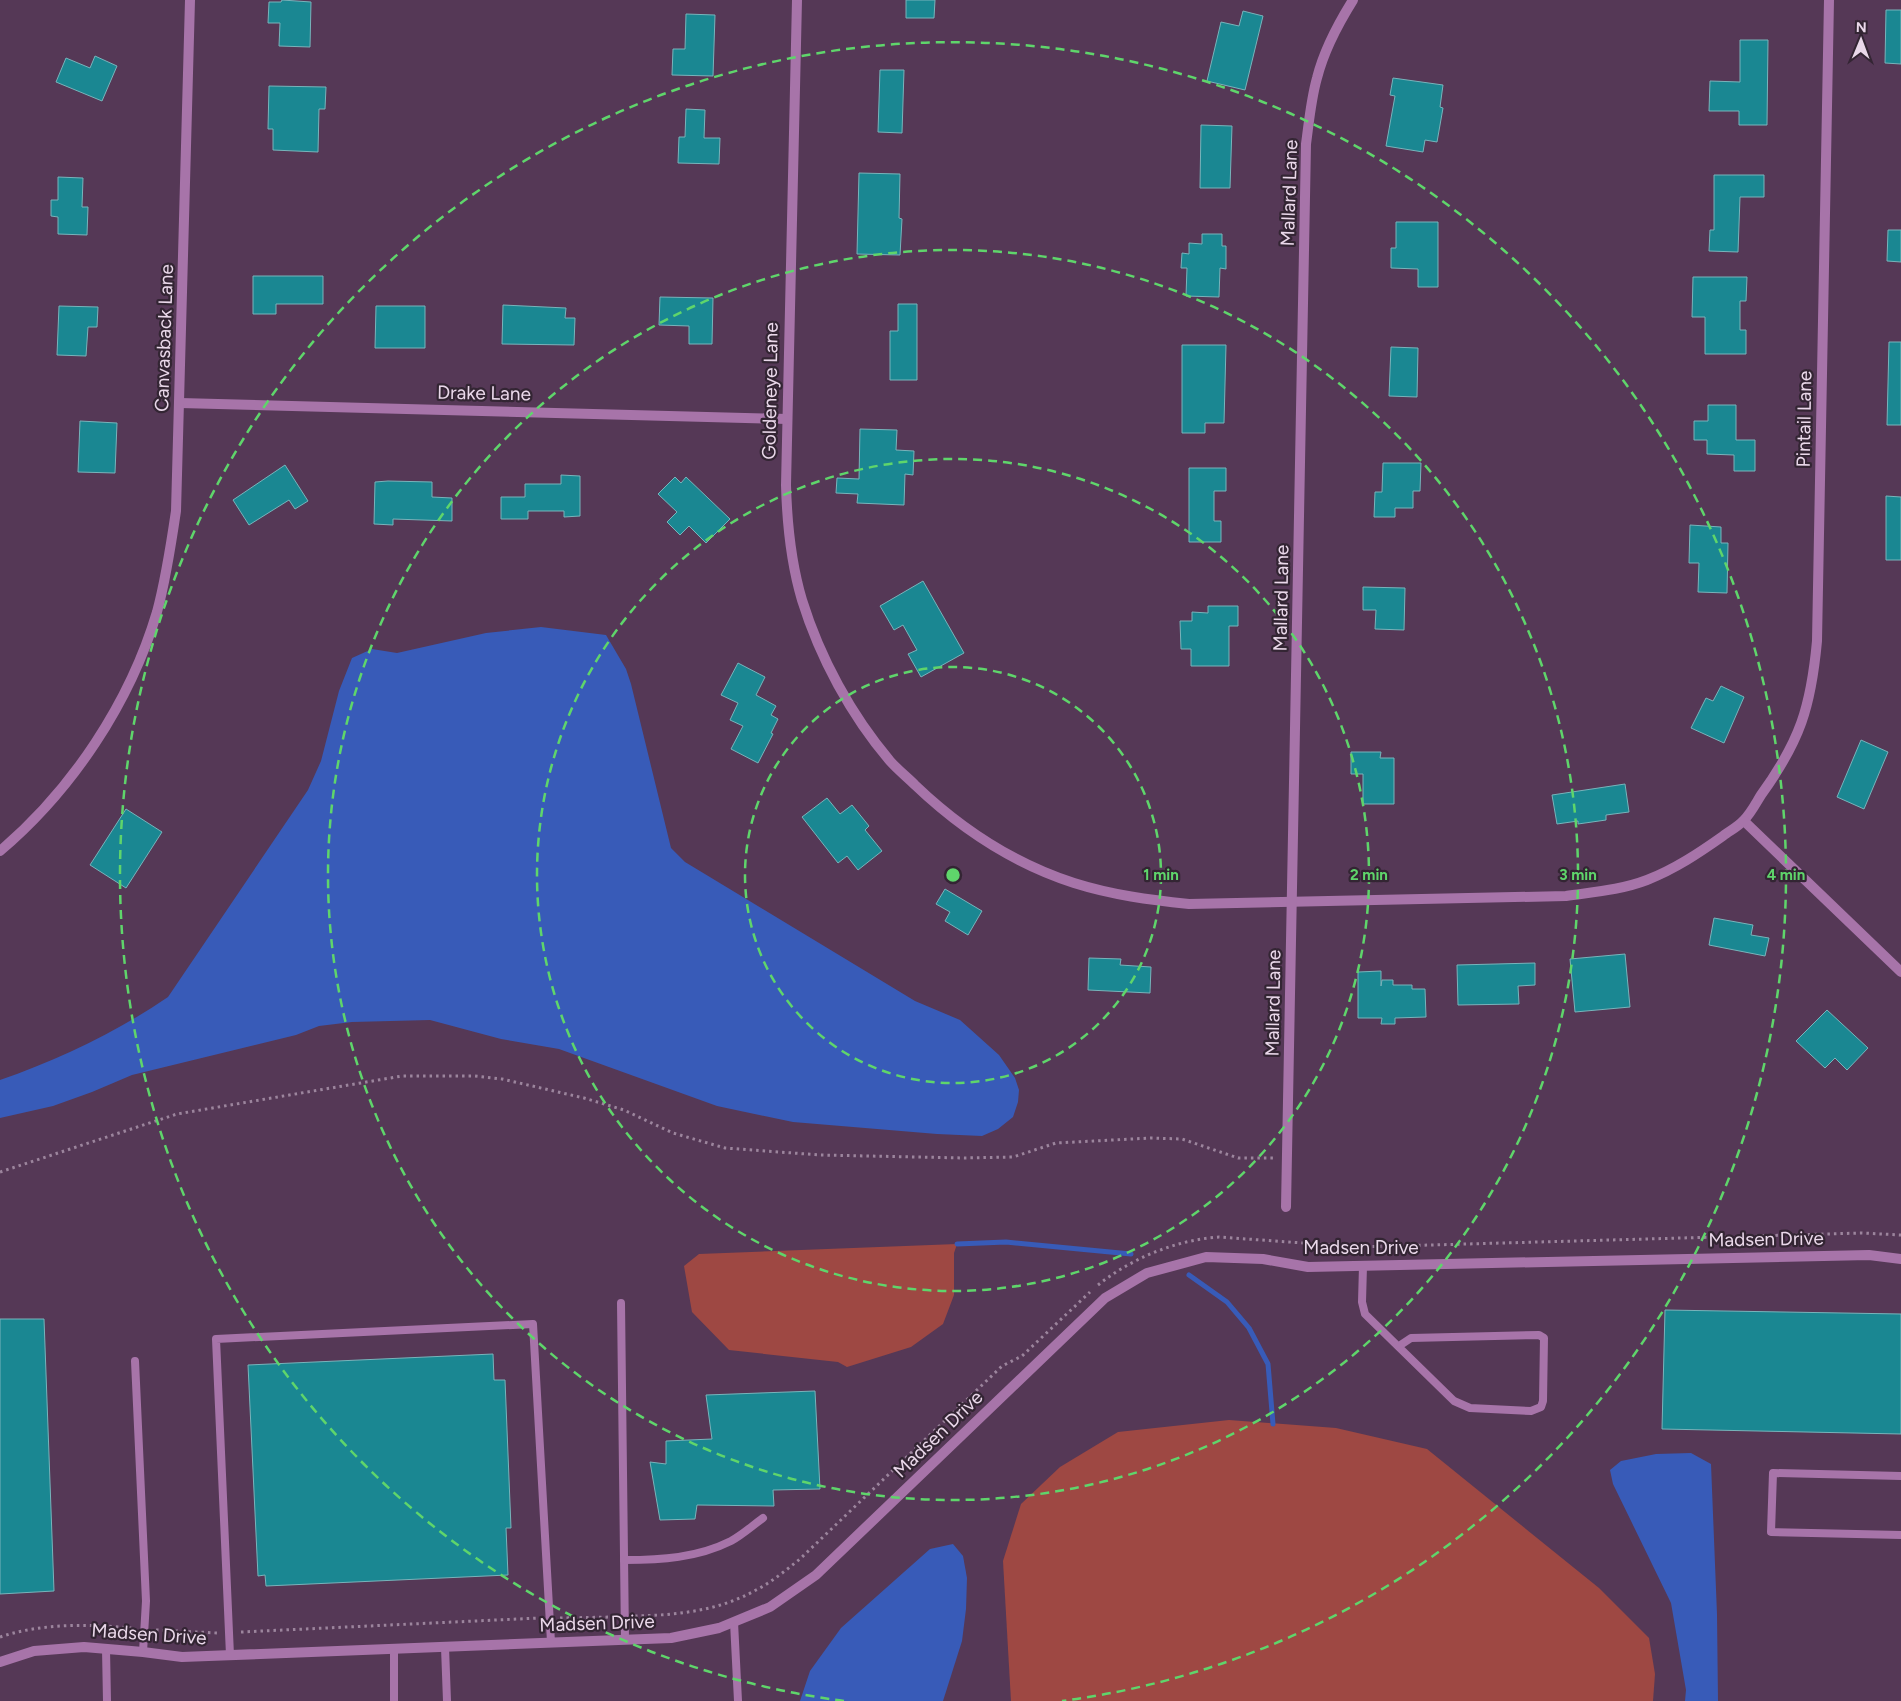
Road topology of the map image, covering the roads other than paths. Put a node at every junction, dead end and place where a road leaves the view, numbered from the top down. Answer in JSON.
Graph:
{"nodes":[{"id":1,"x":190,"y":0,"type":"edge"},
{"id":2,"x":797,"y":0,"type":"edge"},
{"id":3,"x":1353,"y":0,"type":"edge"},
{"id":4,"x":1829,"y":0,"type":"edge"},
{"id":5,"x":180,"y":403,"type":"junction"},
{"id":6,"x":787,"y":419,"type":"junction"},
{"id":7,"x":1744,"y":821,"type":"junction"},
{"id":8,"x":0,"y":851,"type":"edge"},
{"id":9,"x":1292,"y":903,"type":"junction"},
{"id":10,"x":1901,"y":972,"type":"edge"},
{"id":11,"x":1286,"y":1207,"type":"dead end"},
{"id":12,"x":1901,"y":1259,"type":"edge"},
{"id":13,"x":1363,"y":1266,"type":"junction"},
{"id":14,"x":621,"y":1304,"type":"dead end"},
{"id":15,"x":1399,"y":1346,"type":"junction"},
{"id":16,"x":135,"y":1361,"type":"dead end"},
{"id":17,"x":1901,"y":1476,"type":"edge"},
{"id":18,"x":762,"y":1518,"type":"dead end"},
{"id":19,"x":1901,"y":1534,"type":"edge"},
{"id":20,"x":624,"y":1560,"type":"junction"},
{"id":21,"x":734,"y":1622,"type":"junction"},
{"id":22,"x":625,"y":1640,"type":"junction"},
{"id":23,"x":551,"y":1642,"type":"junction"},
{"id":24,"x":445,"y":1646,"type":"junction"},
{"id":25,"x":394,"y":1648,"type":"junction"},
{"id":26,"x":106,"y":1649,"type":"junction"},
{"id":27,"x":143,"y":1652,"type":"junction"},
{"id":28,"x":230,"y":1655,"type":"junction"},
{"id":29,"x":0,"y":1662,"type":"edge"},
{"id":30,"x":107,"y":1701,"type":"edge"},
{"id":31,"x":394,"y":1701,"type":"edge"},
{"id":32,"x":447,"y":1701,"type":"edge"},
{"id":33,"x":738,"y":1701,"type":"edge"}],
"edges":[{"from":1,"to":5,"type":"street","name":"Canvasback Lane"},
{"from":2,"to":6,"type":"street","name":"Goldeneye Lane"},
{"from":3,"to":9,"type":"street","name":"Mallard Lane"},
{"from":4,"to":7,"type":"street","name":"Pintail Lane"},
{"from":5,"to":6,"type":"street","name":"Drake Lane"},
{"from":5,"to":8,"type":"street","name":"Canvasback Lane"},
{"from":6,"to":9,"type":"street","name":"Goldeneye Lane"},
{"from":7,"to":9,"type":"street","name":"Pintail Lane"},
{"from":7,"to":10,"type":"street"},
{"from":9,"to":11,"type":"street","name":"Mallard Lane"},
{"from":12,"to":13,"type":"street","name":"Madsen Drive"},
{"from":13,"to":15,"type":"lane"},
{"from":13,"to":21,"type":"street","name":"Madsen Drive"},
{"from":14,"to":20,"type":"lane"},
{"from":15,"to":15,"type":"lane"},
{"from":16,"to":27,"type":"lane"},
{"from":17,"to":19,"type":"lane"},
{"from":18,"to":20,"type":"lane"},
{"from":20,"to":22,"type":"lane"},
{"from":21,"to":22,"type":"street","name":"Madsen Drive"},
{"from":21,"to":33,"type":"lane"},
{"from":22,"to":23,"type":"street","name":"Madsen Drive"},
{"from":23,"to":24,"type":"street","name":"Madsen Drive"},
{"from":23,"to":28,"type":"lane"},
{"from":24,"to":25,"type":"street","name":"Madsen Drive"},
{"from":24,"to":32,"type":"lane"},
{"from":25,"to":28,"type":"street","name":"Madsen Drive"},
{"from":25,"to":31,"type":"lane"},
{"from":26,"to":27,"type":"street","name":"Madsen Drive"},
{"from":26,"to":29,"type":"street","name":"Madsen Drive"},
{"from":26,"to":30,"type":"lane"},
{"from":27,"to":28,"type":"street","name":"Madsen Drive"}]}
